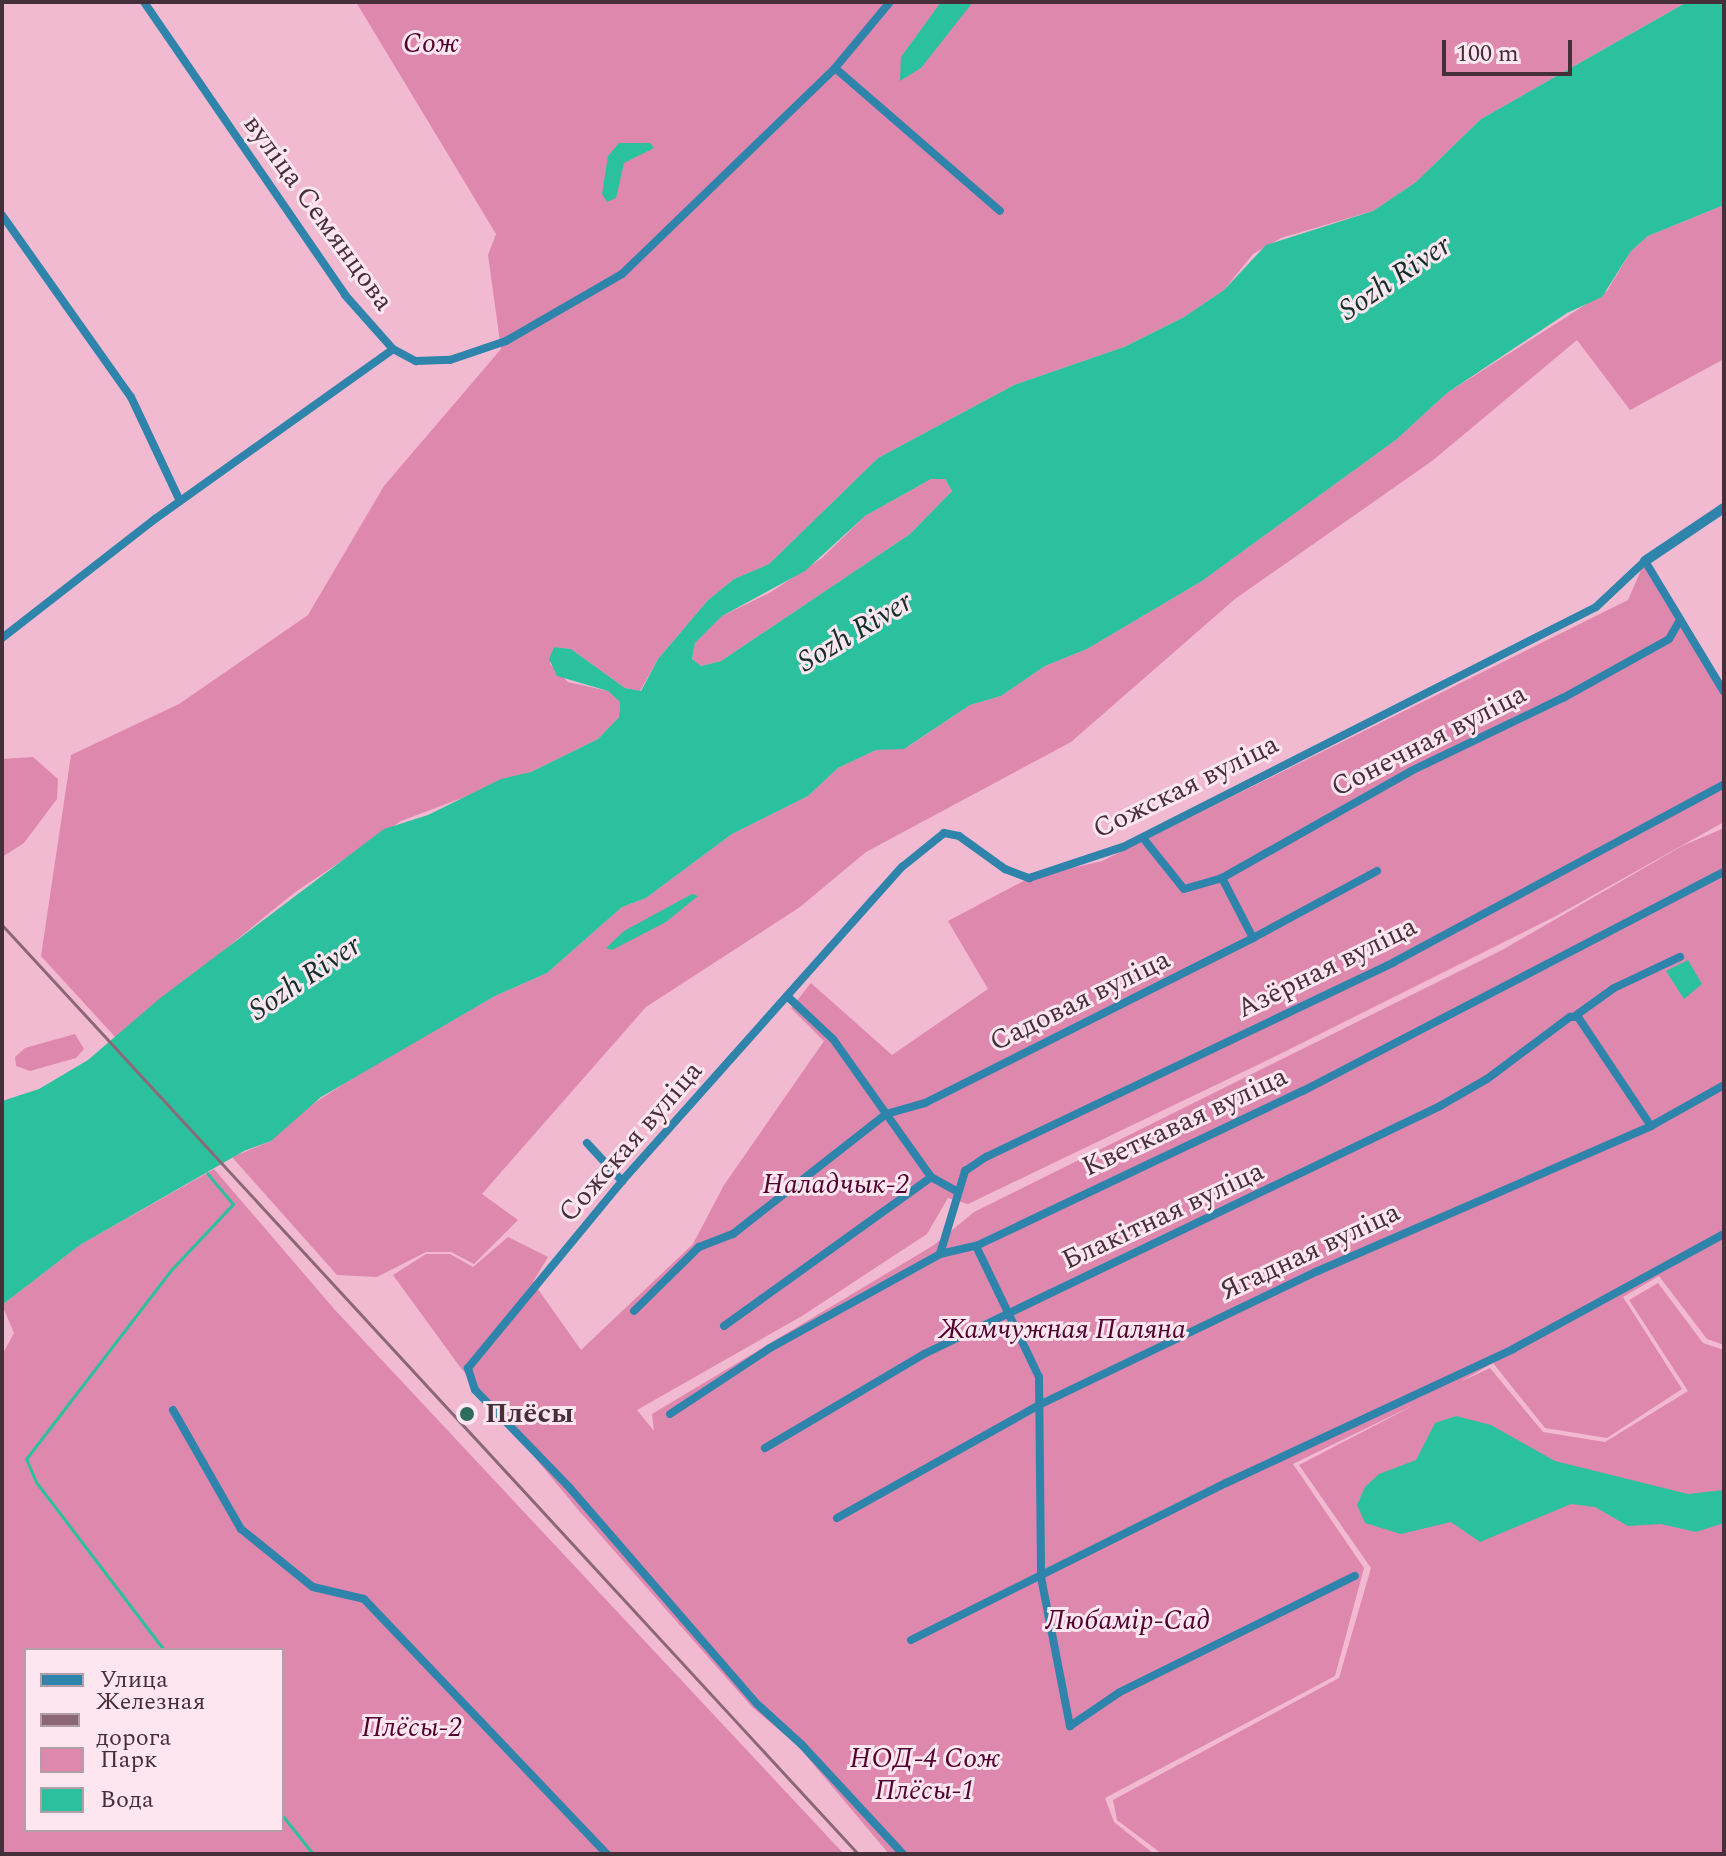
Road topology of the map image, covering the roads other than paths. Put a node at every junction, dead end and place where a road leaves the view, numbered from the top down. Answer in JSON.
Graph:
{"nodes":[{"id":1,"x":144,"y":2,"type":"edge"},
{"id":2,"x":890,"y":2,"type":"edge"},
{"id":3,"x":835,"y":68,"type":"junction"},
{"id":4,"x":1000,"y":211,"type":"dead end"},
{"id":5,"x":2,"y":215,"type":"edge"},
{"id":6,"x":393,"y":349,"type":"junction"},
{"id":7,"x":180,"y":501,"type":"junction"},
{"id":8,"x":1724,"y":508,"type":"edge"},
{"id":9,"x":1645,"y":561,"type":"junction"},
{"id":10,"x":1680,"y":618,"type":"junction"},
{"id":11,"x":2,"y":638,"type":"edge"},
{"id":12,"x":1724,"y":692,"type":"edge"},
{"id":13,"x":1724,"y":784,"type":"edge"},
{"id":14,"x":1143,"y":838,"type":"junction"},
{"id":15,"x":1377,"y":871,"type":"dead end"},
{"id":16,"x":1724,"y":872,"type":"edge"},
{"id":17,"x":1222,"y":878,"type":"junction"},
{"id":18,"x":1253,"y":938,"type":"junction"},
{"id":19,"x":1680,"y":957,"type":"dead end"},
{"id":20,"x":787,"y":996,"type":"junction"},
{"id":21,"x":1575,"y":1016,"type":"junction"},
{"id":22,"x":1724,"y":1085,"type":"edge"},
{"id":23,"x":886,"y":1114,"type":"junction"},
{"id":24,"x":1651,"y":1126,"type":"junction"},
{"id":25,"x":587,"y":1143,"type":"dead end"},
{"id":26,"x":931,"y":1177,"type":"junction"},
{"id":27,"x":622,"y":1181,"type":"junction"},
{"id":28,"x":958,"y":1192,"type":"junction"},
{"id":29,"x":1724,"y":1234,"type":"edge"},
{"id":30,"x":976,"y":1246,"type":"junction"},
{"id":31,"x":940,"y":1254,"type":"junction"},
{"id":32,"x":634,"y":1311,"type":"dead end"},
{"id":33,"x":1011,"y":1313,"type":"junction"},
{"id":34,"x":724,"y":1326,"type":"dead end"},
{"id":35,"x":1039,"y":1405,"type":"junction"},
{"id":36,"x":173,"y":1410,"type":"dead end"},
{"id":37,"x":670,"y":1414,"type":"dead end"},
{"id":38,"x":765,"y":1448,"type":"dead end"},
{"id":39,"x":837,"y":1518,"type":"dead end"},
{"id":40,"x":1355,"y":1576,"type":"dead end"},
{"id":41,"x":1041,"y":1577,"type":"junction"},
{"id":42,"x":911,"y":1640,"type":"dead end"},
{"id":43,"x":607,"y":1854,"type":"edge"},
{"id":44,"x":903,"y":1854,"type":"edge"}],
"edges":[{"from":1,"to":6,"type":"street","name":"вуліца Семянцова"},
{"from":2,"to":3,"type":"street","name":"вуліца Семянцова"},
{"from":3,"to":4,"type":"street"},
{"from":3,"to":6,"type":"street","name":"вуліца Семянцова"},
{"from":5,"to":7,"type":"street"},
{"from":6,"to":7,"type":"street"},
{"from":7,"to":11,"type":"street"},
{"from":8,"to":9,"type":"street"},
{"from":9,"to":10,"type":"street"},
{"from":9,"to":14,"type":"street","name":"Сожская вуліца"},
{"from":10,"to":12,"type":"street"},
{"from":10,"to":17,"type":"street","name":"Сонечная вуліца"},
{"from":13,"to":28,"type":"street","name":"Азёрная вуліца"},
{"from":14,"to":17,"type":"street","name":"Сонечная вуліца"},
{"from":14,"to":20,"type":"street","name":"Сожская вуліца"},
{"from":15,"to":18,"type":"street","name":"Садовая вуліца"},
{"from":16,"to":30,"type":"street","name":"Кветкавая вуліца"},
{"from":17,"to":18,"type":"street"},
{"from":18,"to":23,"type":"street","name":"Садовая вуліца"},
{"from":19,"to":21,"type":"street","name":"Блакітная вуліца"},
{"from":20,"to":23,"type":"street"},
{"from":20,"to":27,"type":"street","name":"Сожская вуліца"},
{"from":21,"to":24,"type":"street"},
{"from":21,"to":33,"type":"street","name":"Блакітная вуліца"},
{"from":22,"to":24,"type":"street","name":"Ягадная вуліца"},
{"from":23,"to":26,"type":"street"},
{"from":23,"to":32,"type":"street"},
{"from":24,"to":35,"type":"street","name":"Ягадная вуліца"},
{"from":25,"to":27,"type":"street"},
{"from":26,"to":28,"type":"street"},
{"from":26,"to":34,"type":"street"},
{"from":27,"to":44,"type":"street","name":"Сожская вуліца"},
{"from":28,"to":31,"type":"street","name":"Азёрная вуліца"},
{"from":29,"to":41,"type":"street"},
{"from":30,"to":31,"type":"street","name":"Кветкавая вуліца"},
{"from":30,"to":33,"type":"street"},
{"from":31,"to":37,"type":"street","name":"Кветкавая вуліца"},
{"from":33,"to":35,"type":"street"},
{"from":33,"to":38,"type":"street","name":"Блакітная вуліца"},
{"from":35,"to":39,"type":"street","name":"Ягадная вуліца"},
{"from":35,"to":41,"type":"street"},
{"from":36,"to":43,"type":"street"},
{"from":40,"to":41,"type":"street"},
{"from":41,"to":42,"type":"street"}]}
